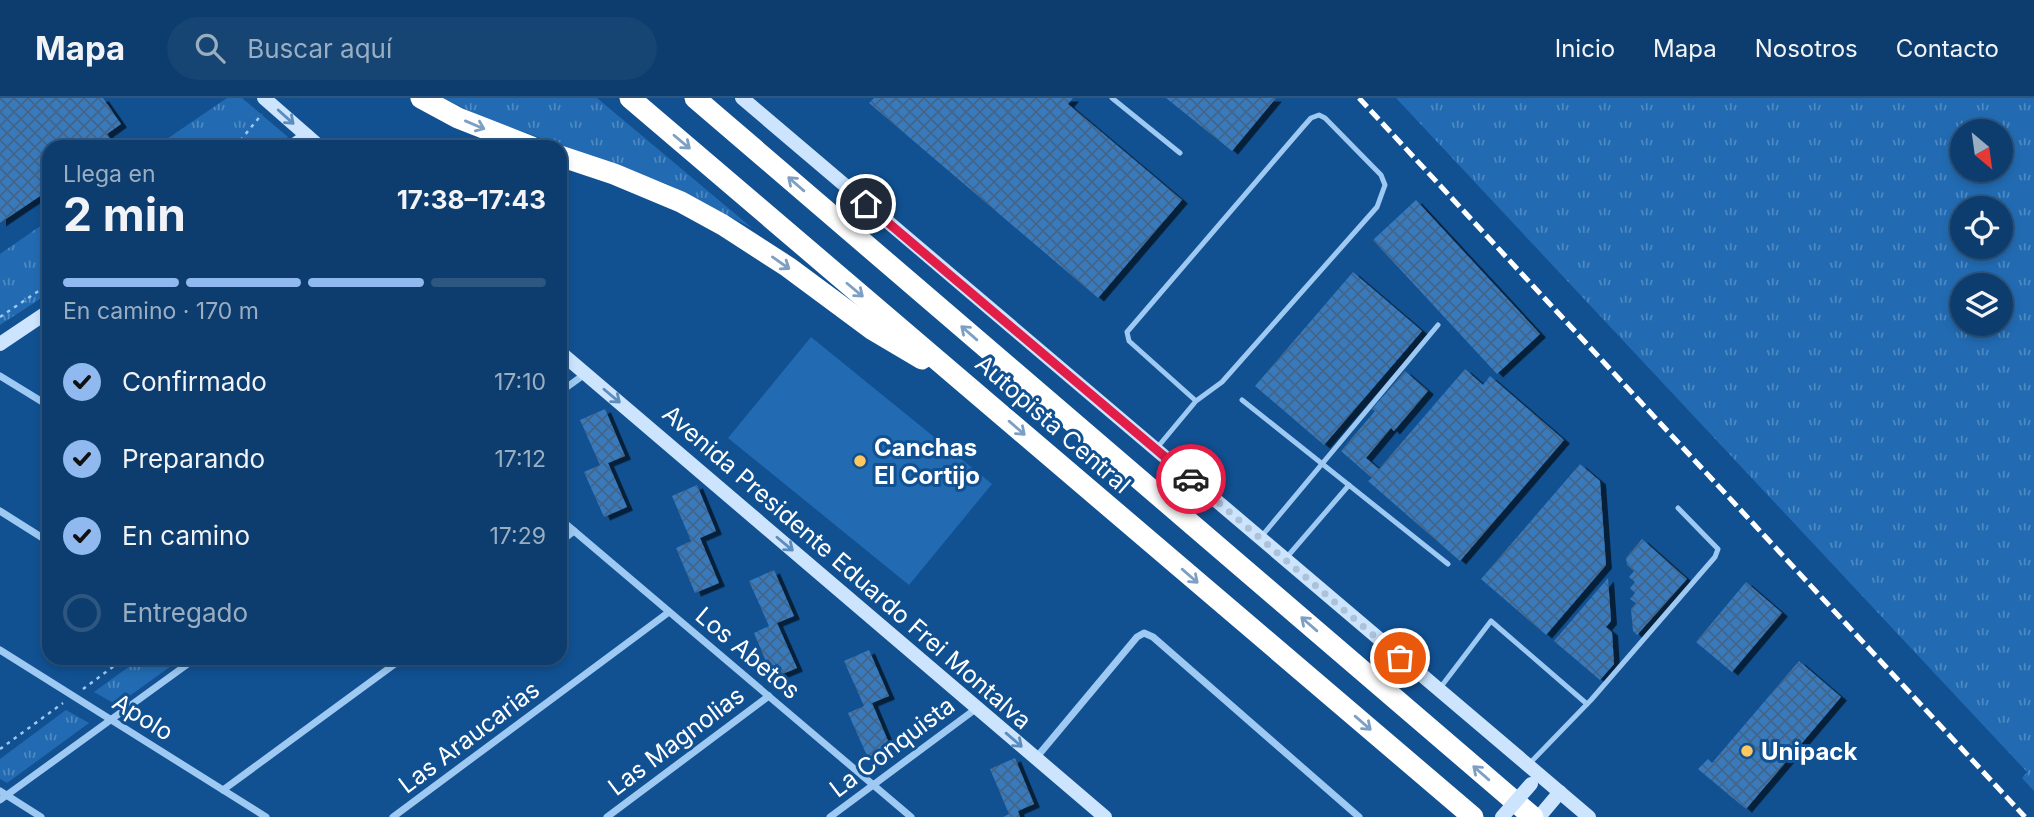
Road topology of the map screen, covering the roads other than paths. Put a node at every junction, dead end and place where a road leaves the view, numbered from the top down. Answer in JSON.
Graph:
{"nodes":[{"id":1,"x":421,"y":98,"type":"edge"},
{"id":2,"x":630,"y":98,"type":"edge"},
{"id":3,"x":695,"y":98,"type":"edge"},
{"id":4,"x":742,"y":98,"type":"edge"},
{"id":5,"x":1112,"y":98,"type":"edge"},
{"id":6,"x":268,"y":101,"type":"edge"},
{"id":7,"x":307,"y":136,"type":"junction"},
{"id":8,"x":301,"y":140,"type":"edge"},
{"id":9,"x":312,"y":140,"type":"edge"},
{"id":10,"x":514,"y":140,"type":"edge"},
{"id":11,"x":1180,"y":153,"type":"dead end"},
{"id":12,"x":567,"y":158,"type":"edge"},
{"id":13,"x":42,"y":316,"type":"edge"},
{"id":14,"x":1438,"y":325,"type":"dead end"},
{"id":15,"x":0,"y":344,"type":"edge"},
{"id":16,"x":567,"y":358,"type":"edge"},
{"id":17,"x":585,"y":373,"type":"junction"},
{"id":18,"x":0,"y":376,"type":"edge"},
{"id":19,"x":965,"y":383,"type":"junction"},
{"id":20,"x":567,"y":387,"type":"edge"},
{"id":21,"x":1242,"y":400,"type":"dead end"},
{"id":22,"x":1196,"y":401,"type":"junction"},
{"id":23,"x":42,"y":402,"type":"edge"},
{"id":24,"x":1156,"y":449,"type":"junction"},
{"id":25,"x":1323,"y":464,"type":"junction"},
{"id":26,"x":1349,"y":485,"type":"junction"},
{"id":27,"x":1678,"y":508,"type":"dead end"},
{"id":28,"x":0,"y":512,"type":"edge"},
{"id":29,"x":567,"y":525,"type":"edge"},
{"id":30,"x":574,"y":531,"type":"junction"},
{"id":31,"x":567,"y":536,"type":"edge"},
{"id":32,"x":42,"y":538,"type":"edge"},
{"id":33,"x":1260,"y":538,"type":"junction"},
{"id":34,"x":1285,"y":560,"type":"junction"},
{"id":35,"x":1448,"y":564,"type":"dead end"},
{"id":36,"x":669,"y":612,"type":"junction"},
{"id":37,"x":0,"y":650,"type":"edge"},
{"id":38,"x":187,"y":665,"type":"edge"},
{"id":39,"x":393,"y":665,"type":"edge"},
{"id":40,"x":1438,"y":690,"type":"junction"},
{"id":41,"x":769,"y":696,"type":"junction"},
{"id":42,"x":1587,"y":704,"type":"junction"},
{"id":43,"x":977,"y":708,"type":"junction"},
{"id":44,"x":112,"y":720,"type":"junction"},
{"id":45,"x":1036,"y":758,"type":"junction"},
{"id":46,"x":1533,"y":774,"type":"junction"},
{"id":47,"x":873,"y":785,"type":"junction"},
{"id":48,"x":223,"y":790,"type":"junction"},
{"id":49,"x":1560,"y":792,"type":"junction"},
{"id":50,"x":2,"y":796,"type":"edge"},
{"id":51,"x":1541,"y":811,"type":"edge"},
{"id":52,"x":41,"y":817,"type":"edge"},
{"id":53,"x":266,"y":817,"type":"edge"},
{"id":54,"x":393,"y":817,"type":"edge"},
{"id":55,"x":607,"y":817,"type":"edge"},
{"id":56,"x":830,"y":817,"type":"edge"},
{"id":57,"x":911,"y":817,"type":"edge"},
{"id":58,"x":1105,"y":817,"type":"edge"},
{"id":59,"x":1359,"y":817,"type":"edge"},
{"id":60,"x":1473,"y":817,"type":"edge"},
{"id":61,"x":1502,"y":817,"type":"edge"},
{"id":62,"x":1539,"y":817,"type":"edge"},
{"id":63,"x":1589,"y":817,"type":"edge"}],
"edges":[{"from":1,"to":10,"type":"highway","one_way":true},
{"from":2,"to":19,"type":"highway","name":"Autopista Central","one_way":true},
{"from":51,"to":3,"type":"highway","name":"Autopista Central","one_way":true},
{"from":4,"to":24,"type":"main road"},
{"from":5,"to":11,"type":"lane"},
{"from":6,"to":7,"type":"main road","one_way":true},
{"from":7,"to":8,"type":"main road"},
{"from":7,"to":9,"type":"main road"},
{"from":12,"to":19,"type":"highway","one_way":true},
{"from":13,"to":15,"type":"main road"},
{"from":14,"to":25,"type":"lane"},
{"from":16,"to":17,"type":"main road","name":"Avenida Presidente Eduardo Frei Montalva"},
{"from":17,"to":20,"type":"street"},
{"from":17,"to":43,"type":"main road","name":"Avenida Presidente Eduardo Frei Montalva","one_way":true},
{"from":18,"to":23,"type":"street"},
{"from":19,"to":60,"type":"highway","name":"Autopista Central","one_way":true},
{"from":21,"to":25,"type":"lane"},
{"from":22,"to":22,"type":"lane"},
{"from":22,"to":24,"type":"lane"},
{"from":24,"to":33,"type":"main road"},
{"from":25,"to":26,"type":"lane"},
{"from":25,"to":33,"type":"lane"},
{"from":26,"to":34,"type":"lane"},
{"from":26,"to":35,"type":"lane"},
{"from":27,"to":42,"type":"lane"},
{"from":28,"to":32,"type":"street"},
{"from":29,"to":30,"type":"street","name":"Los Abetos"},
{"from":30,"to":31,"type":"street"},
{"from":30,"to":36,"type":"street","name":"Los Abetos"},
{"from":33,"to":34,"type":"main road"},
{"from":34,"to":40,"type":"main road"},
{"from":36,"to":41,"type":"street","name":"Los Abetos"},
{"from":36,"to":54,"type":"street","name":"Las Araucarias"},
{"from":37,"to":44,"type":"street","name":"Apolo"},
{"from":38,"to":44,"type":"street"},
{"from":39,"to":48,"type":"street"},
{"from":40,"to":42,"type":"lane"},
{"from":40,"to":46,"type":"main road"},
{"from":41,"to":47,"type":"street","name":"Los Abetos"},
{"from":41,"to":55,"type":"street","name":"Las Magnolias"},
{"from":42,"to":46,"type":"lane"},
{"from":43,"to":45,"type":"main road","name":"Avenida Presidente Eduardo Frei Montalva","one_way":true},
{"from":43,"to":47,"type":"street","name":"La Conquista"},
{"from":44,"to":48,"type":"street","name":"Apolo"},
{"from":44,"to":50,"type":"street"},
{"from":45,"to":58,"type":"main road","name":"Avenida Presidente Eduardo Frei Montalva"},
{"from":45,"to":59,"type":"street"},
{"from":46,"to":49,"type":"main road"},
{"from":46,"to":61,"type":"main road","bridge":true},
{"from":47,"to":56,"type":"street","name":"La Conquista"},
{"from":47,"to":57,"type":"street","name":"Los Abetos"},
{"from":48,"to":53,"type":"street","name":"Apolo"},
{"from":49,"to":51,"type":"main road"},
{"from":49,"to":63,"type":"main road"},
{"from":50,"to":52,"type":"street"},
{"from":51,"to":62,"type":"main road"}]}
